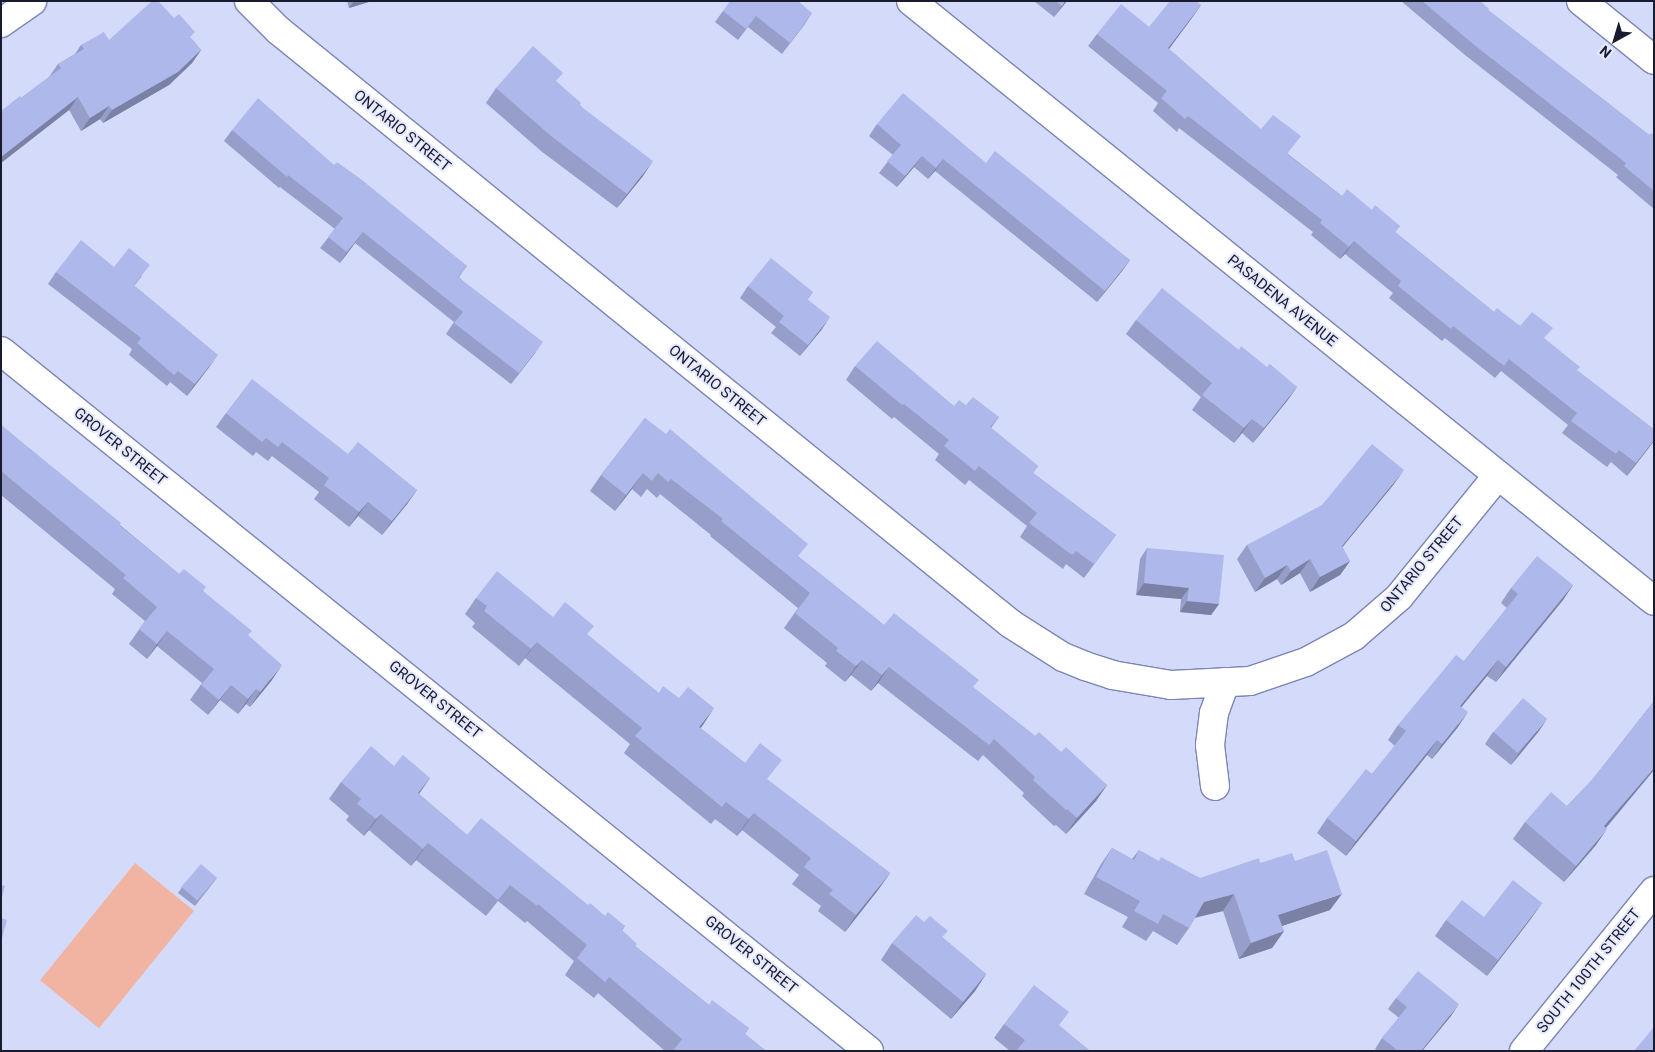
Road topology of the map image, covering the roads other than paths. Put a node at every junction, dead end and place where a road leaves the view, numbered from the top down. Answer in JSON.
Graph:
{"nodes":[{"id":1,"x":32,"y":1,"type":"edge"},
{"id":2,"x":249,"y":1,"type":"edge"},
{"id":3,"x":911,"y":1,"type":"edge"},
{"id":4,"x":1581,"y":1,"type":"edge"},
{"id":5,"x":1,"y":23,"type":"edge"},
{"id":6,"x":1654,"y":60,"type":"edge"},
{"id":7,"x":1,"y":351,"type":"edge"},
{"id":8,"x":1498,"y":474,"type":"junction"},
{"id":9,"x":1654,"y":601,"type":"edge"},
{"id":10,"x":1225,"y":682,"type":"junction"},
{"id":11,"x":1215,"y":786,"type":"dead end"},
{"id":12,"x":1654,"y":891,"type":"edge"},
{"id":13,"x":869,"y":1051,"type":"edge"},
{"id":14,"x":1524,"y":1051,"type":"edge"}],
"edges":[{"from":1,"to":5,"type":"street"},
{"from":2,"to":10,"type":"street","name":"ONTARIO STREET"},
{"from":3,"to":8,"type":"street","name":"PASADENA AVENUE"},
{"from":4,"to":6,"type":"street"},
{"from":7,"to":13,"type":"street","name":"GROVER STREET"},
{"from":8,"to":9,"type":"street","name":"PASADENA AVENUE"},
{"from":8,"to":10,"type":"street","name":"ONTARIO STREET"},
{"from":10,"to":11,"type":"street"},
{"from":12,"to":14,"type":"street","name":"SOUTH 100TH STREET"}]}
